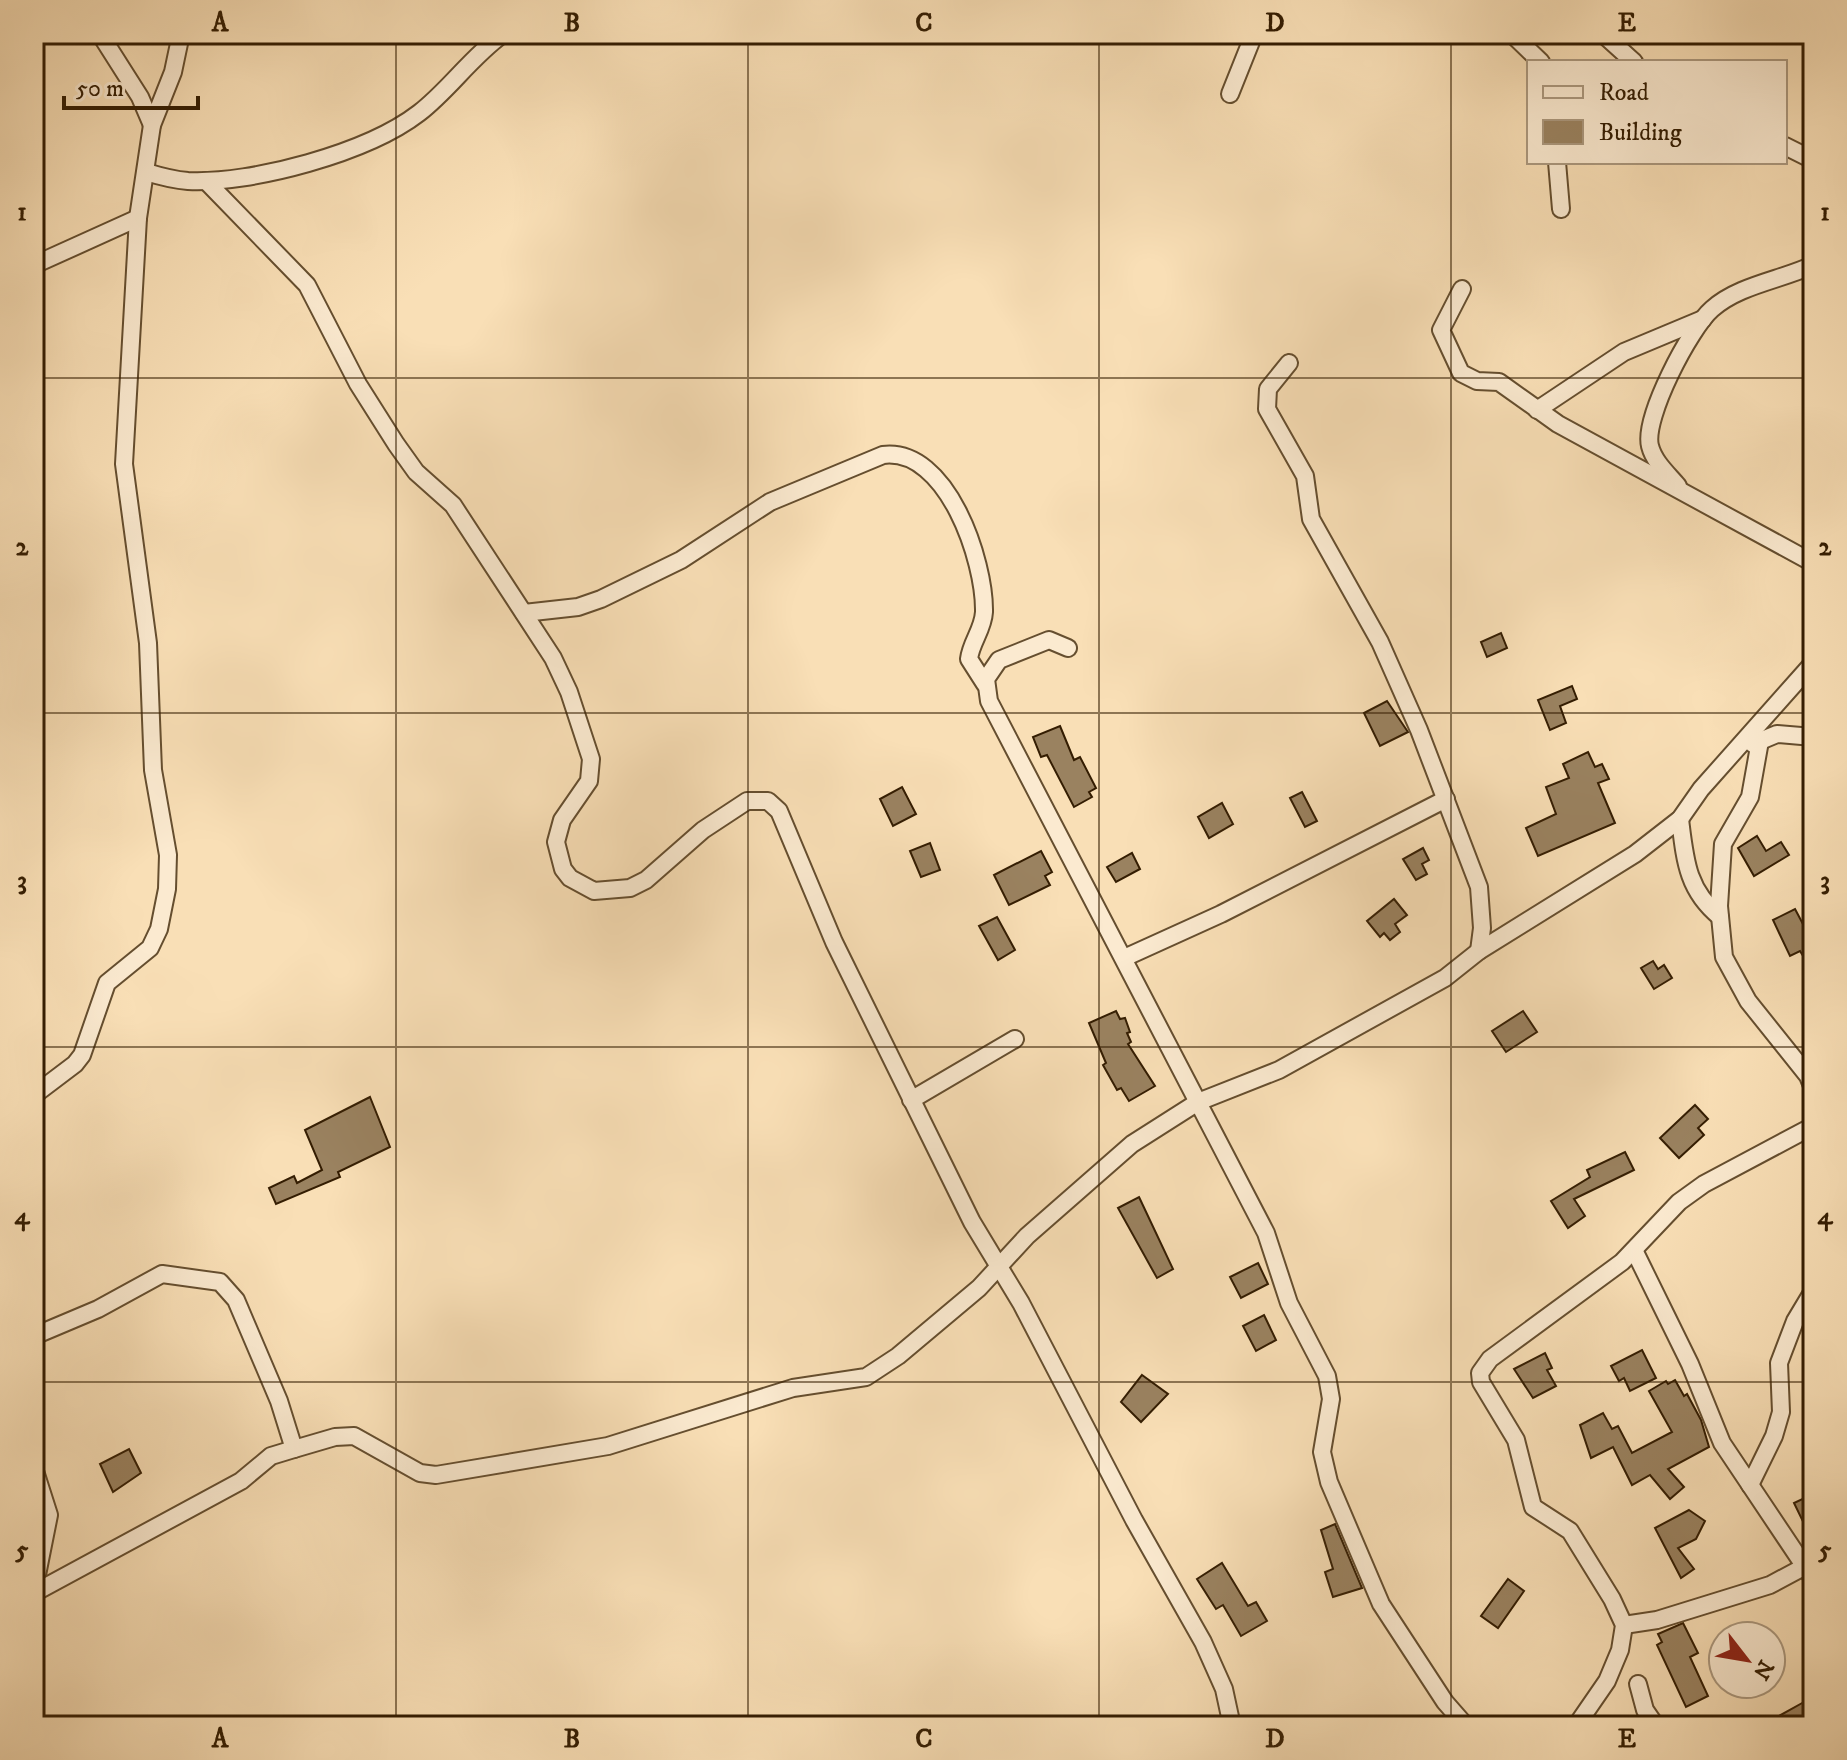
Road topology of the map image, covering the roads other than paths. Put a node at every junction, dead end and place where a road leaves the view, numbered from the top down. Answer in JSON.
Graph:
{"nodes":[{"id":1,"x":100,"y":34,"type":"edge"},
{"id":2,"x":181,"y":34,"type":"edge"},
{"id":3,"x":503,"y":34,"type":"edge"},
{"id":4,"x":1254,"y":34,"type":"edge"},
{"id":5,"x":1512,"y":34,"type":"edge"},
{"id":6,"x":1603,"y":34,"type":"edge"},
{"id":7,"x":1539,"y":60,"type":"edge"},
{"id":8,"x":1632,"y":60,"type":"edge"},
{"id":9,"x":1230,"y":94,"type":"dead end"},
{"id":10,"x":152,"y":125,"type":"junction"},
{"id":11,"x":1787,"y":147,"type":"edge"},
{"id":12,"x":1813,"y":160,"type":"edge"},
{"id":13,"x":1557,"y":164,"type":"edge"},
{"id":14,"x":146,"y":172,"type":"junction"},
{"id":15,"x":206,"y":181,"type":"junction"},
{"id":16,"x":1561,"y":209,"type":"dead end"},
{"id":17,"x":138,"y":218,"type":"junction"},
{"id":18,"x":34,"y":265,"type":"edge"},
{"id":19,"x":1813,"y":265,"type":"edge"},
{"id":20,"x":1462,"y":289,"type":"dead end"},
{"id":21,"x":1703,"y":319,"type":"junction"},
{"id":22,"x":1289,"y":363,"type":"dead end"},
{"id":23,"x":1537,"y":410,"type":"junction"},
{"id":24,"x":1684,"y":494,"type":"junction"},
{"id":25,"x":1813,"y":563,"type":"edge"},
{"id":26,"x":524,"y":613,"type":"junction"},
{"id":27,"x":1068,"y":648,"type":"dead end"},
{"id":28,"x":1813,"y":663,"type":"edge"},
{"id":29,"x":985,"y":684,"type":"junction"},
{"id":30,"x":1813,"y":737,"type":"edge"},
{"id":31,"x":1760,"y":741,"type":"junction"},
{"id":32,"x":1740,"y":749,"type":"junction"},
{"id":33,"x":1446,"y":799,"type":"junction"},
{"id":34,"x":1680,"y":819,"type":"junction"},
{"id":35,"x":1720,"y":917,"type":"junction"},
{"id":36,"x":1479,"y":951,"type":"junction"},
{"id":37,"x":1124,"y":958,"type":"junction"},
{"id":38,"x":1015,"y":1039,"type":"dead end"},
{"id":39,"x":34,"y":1095,"type":"edge"},
{"id":40,"x":911,"y":1100,"type":"junction"},
{"id":41,"x":1198,"y":1102,"type":"junction"},
{"id":42,"x":1813,"y":1106,"type":"edge"},
{"id":43,"x":1813,"y":1128,"type":"edge"},
{"id":44,"x":1812,"y":1158,"type":"edge"},
{"id":45,"x":1813,"y":1214,"type":"edge"},
{"id":46,"x":1634,"y":1250,"type":"junction"},
{"id":47,"x":999,"y":1269,"type":"junction"},
{"id":48,"x":1813,"y":1291,"type":"edge"},
{"id":49,"x":34,"y":1336,"type":"edge"},
{"id":50,"x":294,"y":1449,"type":"junction"},
{"id":51,"x":34,"y":1468,"type":"edge"},
{"id":52,"x":1750,"y":1485,"type":"junction"},
{"id":53,"x":1811,"y":1569,"type":"edge"},
{"id":54,"x":34,"y":1592,"type":"edge"},
{"id":55,"x":1624,"y":1625,"type":"junction"},
{"id":56,"x":1638,"y":1684,"type":"dead end"},
{"id":57,"x":1232,"y":1726,"type":"edge"},
{"id":58,"x":1466,"y":1726,"type":"edge"},
{"id":59,"x":1576,"y":1726,"type":"edge"},
{"id":60,"x":1656,"y":1726,"type":"edge"}],
"edges":[{"from":1,"to":10,"type":"street"},
{"from":2,"to":10,"type":"street"},
{"from":3,"to":15,"type":"street"},
{"from":4,"to":9,"type":"street"},
{"from":5,"to":7,"type":"street"},
{"from":6,"to":8,"type":"street"},
{"from":10,"to":14,"type":"street"},
{"from":11,"to":12,"type":"street"},
{"from":13,"to":16,"type":"street"},
{"from":14,"to":15,"type":"street"},
{"from":14,"to":17,"type":"street"},
{"from":15,"to":26,"type":"street"},
{"from":17,"to":18,"type":"street"},
{"from":17,"to":39,"type":"street"},
{"from":19,"to":21,"type":"street"},
{"from":20,"to":23,"type":"street"},
{"from":21,"to":23,"type":"street"},
{"from":21,"to":24,"type":"street"},
{"from":22,"to":33,"type":"street"},
{"from":23,"to":24,"type":"street"},
{"from":24,"to":25,"type":"street"},
{"from":26,"to":29,"type":"street"},
{"from":26,"to":40,"type":"street"},
{"from":27,"to":29,"type":"street"},
{"from":28,"to":32,"type":"street"},
{"from":29,"to":37,"type":"street"},
{"from":30,"to":31,"type":"street"},
{"from":31,"to":32,"type":"street"},
{"from":31,"to":35,"type":"street"},
{"from":32,"to":34,"type":"street"},
{"from":33,"to":36,"type":"street"},
{"from":33,"to":37,"type":"street"},
{"from":34,"to":35,"type":"street"},
{"from":34,"to":36,"type":"street"},
{"from":35,"to":42,"type":"street"},
{"from":36,"to":41,"type":"street"},
{"from":37,"to":41,"type":"street"},
{"from":38,"to":40,"type":"street"},
{"from":40,"to":47,"type":"street"},
{"from":41,"to":47,"type":"street"},
{"from":41,"to":58,"type":"street"},
{"from":43,"to":44,"type":"street"},
{"from":43,"to":46,"type":"street"},
{"from":44,"to":45,"type":"street"},
{"from":46,"to":52,"type":"street"},
{"from":46,"to":55,"type":"street"},
{"from":47,"to":50,"type":"street"},
{"from":47,"to":57,"type":"street"},
{"from":48,"to":52,"type":"street"},
{"from":49,"to":50,"type":"street"},
{"from":50,"to":54,"type":"street"},
{"from":51,"to":54,"type":"street"},
{"from":52,"to":53,"type":"street"},
{"from":53,"to":55,"type":"street"},
{"from":55,"to":59,"type":"street"},
{"from":56,"to":60,"type":"street"}]}
